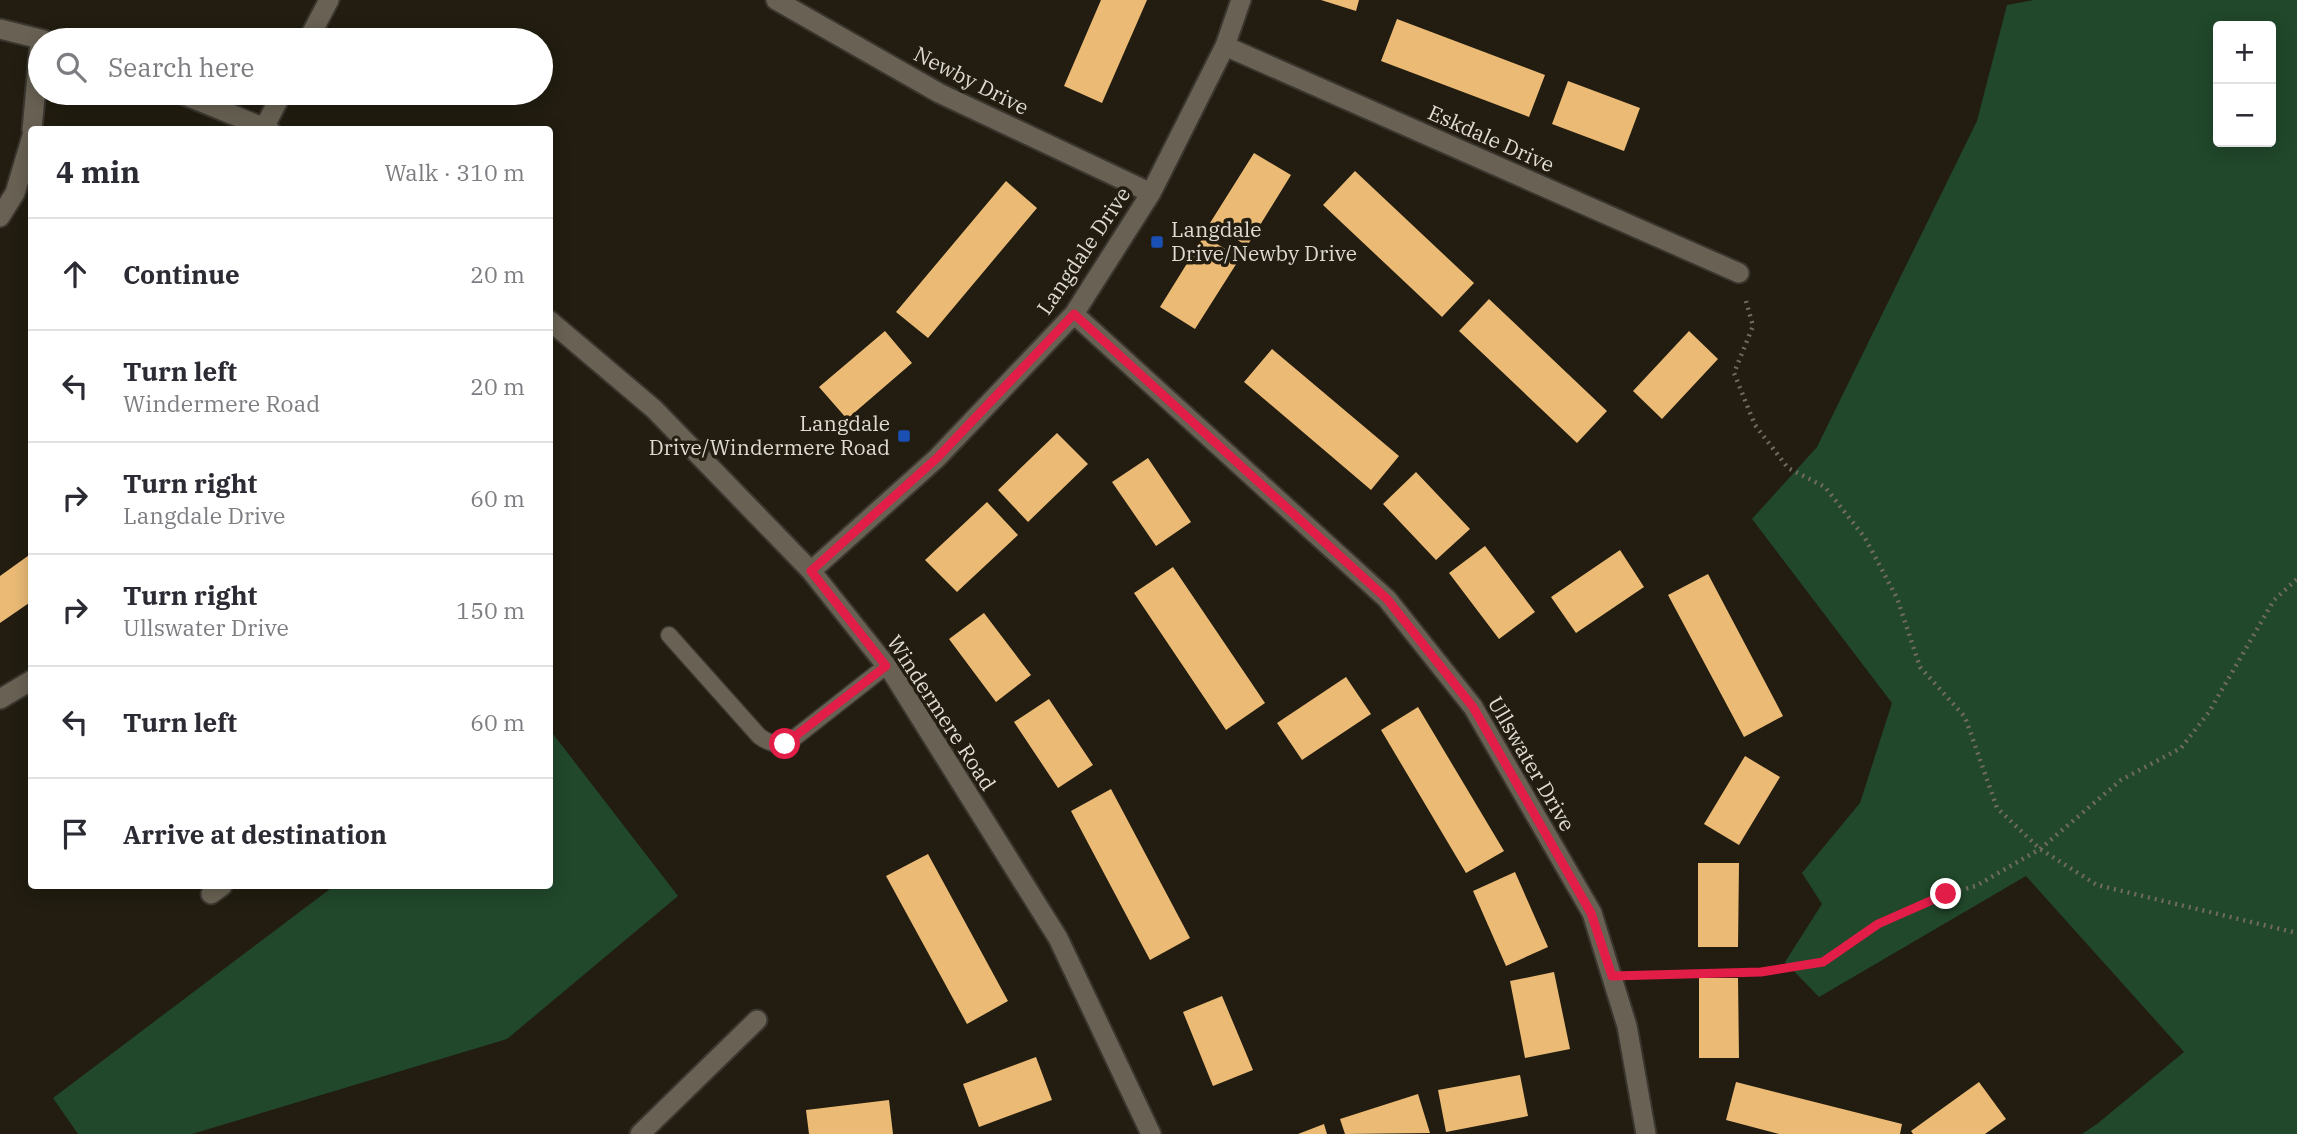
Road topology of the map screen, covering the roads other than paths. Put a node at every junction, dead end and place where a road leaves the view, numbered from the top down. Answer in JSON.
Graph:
{"nodes":[{"id":1,"x":329,"y":0,"type":"edge"},
{"id":2,"x":776,"y":0,"type":"edge"},
{"id":3,"x":1241,"y":0,"type":"edge"},
{"id":4,"x":314,"y":28,"type":"edge"},
{"id":5,"x":0,"y":29,"type":"edge"},
{"id":6,"x":28,"y":37,"type":"edge"},
{"id":7,"x":1225,"y":46,"type":"junction"},
{"id":8,"x":35,"y":105,"type":"edge"},
{"id":9,"x":209,"y":105,"type":"edge"},
{"id":10,"x":277,"y":105,"type":"edge"},
{"id":11,"x":32,"y":126,"type":"edge"},
{"id":12,"x":262,"y":126,"type":"edge"},
{"id":13,"x":268,"y":126,"type":"edge"},
{"id":14,"x":28,"y":149,"type":"edge"},
{"id":15,"x":1151,"y":193,"type":"junction"},
{"id":16,"x":0,"y":217,"type":"edge"},
{"id":17,"x":1739,"y":273,"type":"road end"},
{"id":18,"x":1074,"y":314,"type":"junction"},
{"id":19,"x":553,"y":324,"type":"edge"},
{"id":20,"x":811,"y":571,"type":"junction"},
{"id":21,"x":669,"y":635,"type":"dead end"},
{"id":22,"x":886,"y":666,"type":"junction"},
{"id":23,"x":28,"y":682,"type":"edge"},
{"id":24,"x":0,"y":699,"type":"edge"},
{"id":25,"x":757,"y":1020,"type":"dead end"},
{"id":26,"x":640,"y":1134,"type":"edge"},
{"id":27,"x":1151,"y":1134,"type":"edge"},
{"id":28,"x":1646,"y":1134,"type":"edge"}],
"edges":[{"from":1,"to":4,"type":"street"},
{"from":2,"to":15,"type":"street","name":"Newby Drive"},
{"from":3,"to":7,"type":"street","name":"Langdale Drive"},
{"from":5,"to":6,"type":"street"},
{"from":7,"to":15,"type":"street","name":"Langdale Drive"},
{"from":7,"to":17,"type":"street","name":"Eskdale Drive"},
{"from":8,"to":11,"type":"street"},
{"from":9,"to":12,"type":"street"},
{"from":10,"to":13,"type":"street"},
{"from":14,"to":16,"type":"street"},
{"from":15,"to":18,"type":"street","name":"Langdale Drive"},
{"from":18,"to":20,"type":"street","name":"Langdale Drive"},
{"from":18,"to":28,"type":"street","name":"Ullswater Drive"},
{"from":19,"to":20,"type":"street","name":"Windermere Road"},
{"from":20,"to":22,"type":"street","name":"Windermere Road"},
{"from":21,"to":22,"type":"lane"},
{"from":22,"to":27,"type":"street","name":"Windermere Road"},
{"from":23,"to":24,"type":"street"},
{"from":25,"to":26,"type":"street"}]}
